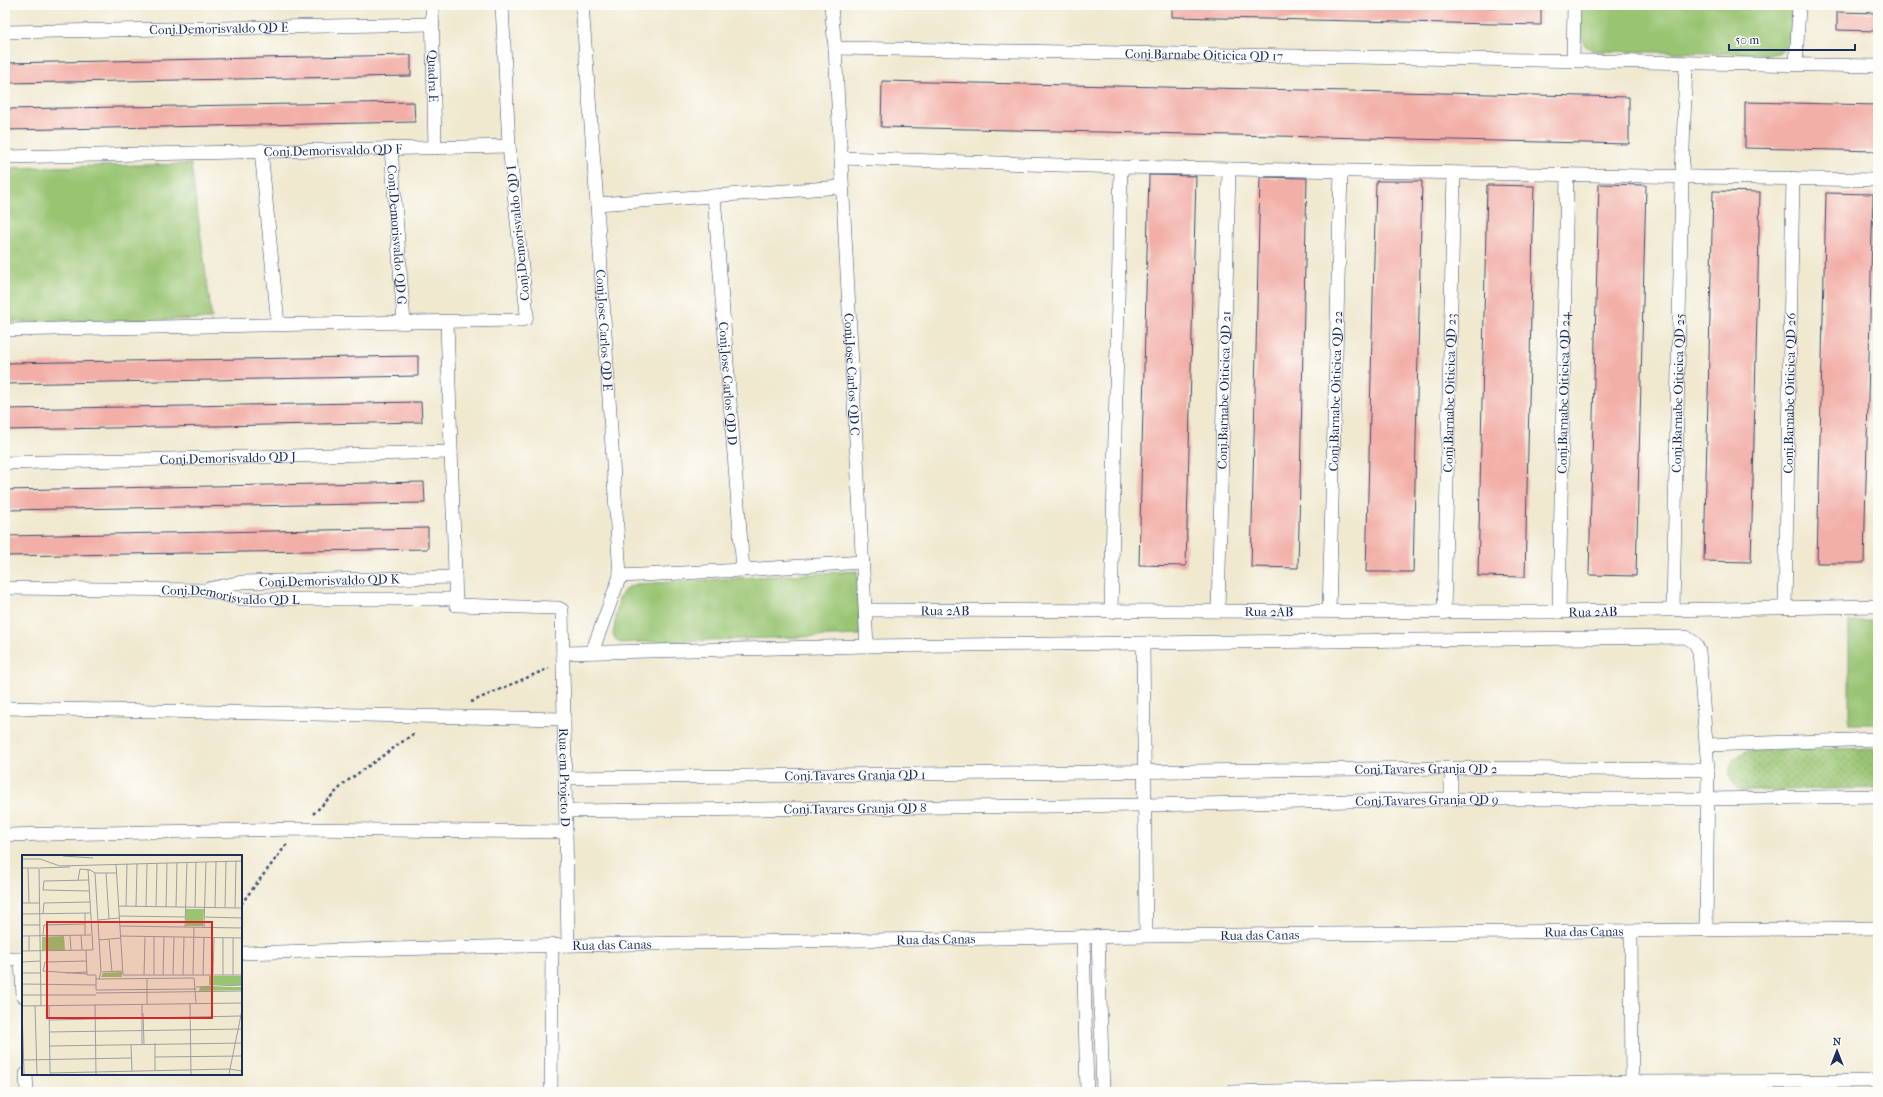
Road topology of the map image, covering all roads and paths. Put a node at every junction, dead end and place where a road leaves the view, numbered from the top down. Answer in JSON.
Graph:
{"nodes":[{"id":1,"x":432,"y":5,"type":"edge"},
{"id":2,"x":502,"y":5,"type":"edge"},
{"id":3,"x":582,"y":5,"type":"edge"},
{"id":4,"x":831,"y":5,"type":"edge"},
{"id":5,"x":1574,"y":5,"type":"edge"},
{"id":6,"x":1799,"y":5,"type":"edge"},
{"id":7,"x":432,"y":24,"type":"junction"},
{"id":8,"x":5,"y":32,"type":"edge"},
{"id":9,"x":835,"y":48,"type":"junction"},
{"id":10,"x":1574,"y":60,"type":"junction"},
{"id":11,"x":1686,"y":64,"type":"junction"},
{"id":12,"x":1796,"y":64,"type":"junction"},
{"id":13,"x":1878,"y":66,"type":"edge"},
{"id":14,"x":509,"y":146,"type":"junction"},
{"id":15,"x":391,"y":148,"type":"junction"},
{"id":16,"x":435,"y":148,"type":"junction"},
{"id":17,"x":260,"y":150,"type":"junction"},
{"id":18,"x":5,"y":157,"type":"edge"},
{"id":19,"x":840,"y":158,"type":"junction"},
{"id":20,"x":1121,"y":167,"type":"junction"},
{"id":21,"x":1229,"y":169,"type":"junction"},
{"id":22,"x":1341,"y":171,"type":"junction"},
{"id":23,"x":1454,"y":173,"type":"junction"},
{"id":24,"x":1567,"y":174,"type":"junction"},
{"id":25,"x":1682,"y":176,"type":"junction"},
{"id":26,"x":1793,"y":178,"type":"junction"},
{"id":27,"x":1878,"y":180,"type":"edge"},
{"id":28,"x":842,"y":187,"type":"junction"},
{"id":29,"x":714,"y":196,"type":"junction"},
{"id":30,"x":597,"y":204,"type":"junction"},
{"id":31,"x":447,"y":322,"type":"junction"},
{"id":32,"x":404,"y":323,"type":"junction"},
{"id":33,"x":278,"y":324,"type":"junction"},
{"id":34,"x":5,"y":330,"type":"edge"},
{"id":35,"x":451,"y":452,"type":"junction"},
{"id":36,"x":5,"y":463,"type":"edge"},
{"id":37,"x":863,"y":562,"type":"junction"},
{"id":38,"x":743,"y":570,"type":"junction"},
{"id":39,"x":620,"y":576,"type":"junction"},
{"id":40,"x":455,"y":577,"type":"junction"},
{"id":41,"x":5,"y":588,"type":"edge"},
{"id":42,"x":205,"y":590,"type":"junction"},
{"id":43,"x":456,"y":599,"type":"junction"},
{"id":44,"x":1878,"y":606,"type":"edge"},
{"id":45,"x":1785,"y":607,"type":"junction"},
{"id":46,"x":866,"y":610,"type":"junction"},
{"id":47,"x":1673,"y":610,"type":"junction"},
{"id":48,"x":1218,"y":611,"type":"junction"},
{"id":49,"x":1329,"y":611,"type":"junction"},
{"id":50,"x":1111,"y":612,"type":"junction"},
{"id":51,"x":1559,"y":612,"type":"junction"},
{"id":52,"x":1444,"y":613,"type":"junction"},
{"id":53,"x":1143,"y":644,"type":"junction"},
{"id":54,"x":867,"y":646,"type":"junction"},
{"id":55,"x":592,"y":652,"type":"junction"},
{"id":56,"x":562,"y":657,"type":"junction"},
{"id":57,"x":468,"y":703,"type":"dead end"},
{"id":58,"x":5,"y":708,"type":"edge"},
{"id":59,"x":439,"y":716,"type":"junction"},
{"id":60,"x":564,"y":719,"type":"junction"},
{"id":61,"x":1878,"y":739,"type":"edge"},
{"id":62,"x":1707,"y":745,"type":"junction"},
{"id":63,"x":1451,"y":768,"type":"junction"},
{"id":64,"x":1708,"y":770,"type":"junction"},
{"id":65,"x":1144,"y":772,"type":"junction"},
{"id":66,"x":565,"y":778,"type":"junction"},
{"id":67,"x":1878,"y":796,"type":"edge"},
{"id":68,"x":1451,"y":799,"type":"junction"},
{"id":69,"x":1708,"y":799,"type":"junction"},
{"id":70,"x":1144,"y":805,"type":"junction"},
{"id":71,"x":566,"y":811,"type":"junction"},
{"id":72,"x":298,"y":829,"type":"junction"},
{"id":73,"x":566,"y":832,"type":"junction"},
{"id":74,"x":5,"y":835,"type":"edge"},
{"id":75,"x":242,"y":903,"type":"edge"},
{"id":76,"x":1878,"y":928,"type":"edge"},
{"id":77,"x":1706,"y":930,"type":"junction"},
{"id":78,"x":1631,"y":931,"type":"junction"},
{"id":79,"x":1146,"y":935,"type":"junction"},
{"id":80,"x":1084,"y":936,"type":"junction"},
{"id":81,"x":1098,"y":936,"type":"junction"},
{"id":82,"x":552,"y":944,"type":"junction"},
{"id":83,"x":568,"y":944,"type":"junction"},
{"id":84,"x":242,"y":953,"type":"edge"},
{"id":85,"x":5,"y":959,"type":"edge"},
{"id":86,"x":22,"y":959,"type":"edge"},
{"id":87,"x":26,"y":1075,"type":"edge"},
{"id":88,"x":1878,"y":1081,"type":"edge"},
{"id":89,"x":1632,"y":1087,"type":"edge"},
{"id":90,"x":27,"y":1092,"type":"edge"},
{"id":91,"x":551,"y":1092,"type":"edge"},
{"id":92,"x":1087,"y":1092,"type":"edge"},
{"id":93,"x":1103,"y":1092,"type":"edge"},
{"id":94,"x":1232,"y":1092,"type":"edge"}],
"edges":[{"from":1,"to":7,"type":"street","name":"Quadra E"},
{"from":2,"to":14,"type":"street","name":"Conj.Demorisvaldo QD I"},
{"from":3,"to":30,"type":"street","name":"Conj.Jose Carlos QD E"},
{"from":4,"to":9,"type":"street","name":"Conj.Jose Carlos QD C"},
{"from":5,"to":10,"type":"street"},
{"from":6,"to":12,"type":"street"},
{"from":7,"to":8,"type":"street","name":"Conj.Demorisvaldo QD E"},
{"from":7,"to":16,"type":"street","name":"Quadra E"},
{"from":9,"to":10,"type":"street","name":"Conj.Barnabe Oiticica QD 17"},
{"from":9,"to":19,"type":"street","name":"Conj.Jose Carlos QD C"},
{"from":10,"to":11,"type":"street","name":"Conj.Barnabe Oiticica QD 17"},
{"from":11,"to":12,"type":"street","name":"Conj.Barnabe Oiticica QD 17"},
{"from":11,"to":25,"type":"street","name":"Conj.Barnabe Oiticica QD 25"},
{"from":12,"to":13,"type":"street","name":"Conj.Barnabe Oiticica QD 17"},
{"from":14,"to":16,"type":"street","name":"Conj.Demorisvaldo QD F"},
{"from":14,"to":31,"type":"street","name":"Conj.Demorisvaldo QD I"},
{"from":15,"to":16,"type":"street","name":"Conj.Demorisvaldo QD F"},
{"from":15,"to":17,"type":"street","name":"Conj.Demorisvaldo QD F"},
{"from":15,"to":32,"type":"street","name":"Conj.Demorisvaldo QD G"},
{"from":17,"to":18,"type":"street"},
{"from":17,"to":33,"type":"street","name":"Conj.Demorisvaldo QD F"},
{"from":19,"to":20,"type":"street"},
{"from":19,"to":28,"type":"street","name":"Conj.Jose Carlos QD C"},
{"from":20,"to":21,"type":"street"},
{"from":20,"to":50,"type":"street"},
{"from":21,"to":22,"type":"street"},
{"from":21,"to":48,"type":"street","name":"Conj.Barnabe Oiticica QD 21"},
{"from":22,"to":23,"type":"street"},
{"from":22,"to":49,"type":"street","name":"Conj.Barnabe Oiticica QD 22"},
{"from":23,"to":24,"type":"street"},
{"from":23,"to":52,"type":"street","name":"Conj.Barnabe Oiticica QD 23"},
{"from":24,"to":25,"type":"street"},
{"from":24,"to":51,"type":"street","name":"Conj.Barnabe Oiticica QD 24"},
{"from":25,"to":26,"type":"street"},
{"from":25,"to":47,"type":"street","name":"Conj.Barnabe Oiticica QD 25"},
{"from":26,"to":27,"type":"street"},
{"from":26,"to":45,"type":"street","name":"Conj.Barnabe Oiticica QD 26"},
{"from":28,"to":29,"type":"street"},
{"from":28,"to":37,"type":"street","name":"Conj.Jose Carlos QD C"},
{"from":29,"to":30,"type":"street"},
{"from":29,"to":38,"type":"street","name":"Conj.Jose Carlos QD D"},
{"from":30,"to":39,"type":"street","name":"Conj.Jose Carlos QD E"},
{"from":31,"to":32,"type":"street"},
{"from":31,"to":35,"type":"street"},
{"from":32,"to":33,"type":"street"},
{"from":33,"to":34,"type":"street"},
{"from":35,"to":36,"type":"street","name":"Conj.Demorisvaldo QD J"},
{"from":35,"to":40,"type":"street"},
{"from":37,"to":38,"type":"street"},
{"from":37,"to":46,"type":"street","name":"Conj.Jose Carlos QD C"},
{"from":38,"to":39,"type":"street"},
{"from":39,"to":55,"type":"street","name":"Conj.Jose Carlos QD E"},
{"from":40,"to":42,"type":"street","name":"Conj.Demorisvaldo QD K"},
{"from":40,"to":43,"type":"street"},
{"from":41,"to":42,"type":"street","name":"Conj.Demorisvaldo QD L"},
{"from":42,"to":43,"type":"street","name":"Conj.Demorisvaldo QD L"},
{"from":43,"to":56,"type":"street","name":"Rua em Projeto D"},
{"from":44,"to":45,"type":"street","name":"Rua 2AB"},
{"from":45,"to":47,"type":"street","name":"Rua 2AB"},
{"from":46,"to":50,"type":"street","name":"Rua 2AB"},
{"from":46,"to":54,"type":"street","name":"Conj.Jose Carlos QD C"},
{"from":47,"to":51,"type":"street","name":"Rua 2AB"},
{"from":48,"to":49,"type":"street","name":"Rua 2AB"},
{"from":48,"to":50,"type":"street","name":"Rua 2AB"},
{"from":49,"to":52,"type":"street","name":"Rua 2AB"},
{"from":51,"to":52,"type":"street","name":"Rua 2AB"},
{"from":53,"to":54,"type":"street"},
{"from":53,"to":62,"type":"street"},
{"from":53,"to":65,"type":"street"},
{"from":54,"to":55,"type":"street"},
{"from":55,"to":56,"type":"street"},
{"from":56,"to":57,"type":"path"},
{"from":56,"to":60,"type":"street","name":"Rua em Projeto D"},
{"from":58,"to":59,"type":"street"},
{"from":59,"to":60,"type":"street"},
{"from":59,"to":72,"type":"path"},
{"from":60,"to":66,"type":"street","name":"Rua em Projeto D"},
{"from":61,"to":62,"type":"street"},
{"from":62,"to":64,"type":"street"},
{"from":63,"to":64,"type":"street","name":"Conj.Tavares Granja QD 2"},
{"from":63,"to":65,"type":"street","name":"Conj.Tavares Granja QD 2"},
{"from":63,"to":68,"type":"street"},
{"from":64,"to":69,"type":"street"},
{"from":65,"to":66,"type":"street","name":"Conj.Tavares Granja QD 1"},
{"from":65,"to":70,"type":"street"},
{"from":66,"to":71,"type":"street","name":"Rua em Projeto D"},
{"from":67,"to":69,"type":"street","name":"Conj.Tavares Granja QD 9"},
{"from":68,"to":69,"type":"street","name":"Conj.Tavares Granja QD 9"},
{"from":68,"to":70,"type":"street","name":"Conj.Tavares Granja QD 9"},
{"from":69,"to":77,"type":"street"},
{"from":70,"to":71,"type":"street","name":"Conj.Tavares Granja QD 8"},
{"from":70,"to":79,"type":"street"},
{"from":71,"to":73,"type":"street","name":"Rua em Projeto D"},
{"from":72,"to":73,"type":"street"},
{"from":72,"to":74,"type":"street"},
{"from":72,"to":75,"type":"path"},
{"from":73,"to":83,"type":"street","name":"Rua em Projeto D"},
{"from":76,"to":77,"type":"street"},
{"from":77,"to":78,"type":"street","name":"Rua das Canas"},
{"from":78,"to":79,"type":"street","name":"Rua das Canas"},
{"from":78,"to":89,"type":"street"},
{"from":79,"to":81,"type":"street","name":"Rua das Canas"},
{"from":80,"to":81,"type":"street","name":"Rua das Canas"},
{"from":80,"to":83,"type":"street","name":"Rua das Canas"},
{"from":80,"to":92,"type":"street"},
{"from":81,"to":93,"type":"street"},
{"from":82,"to":83,"type":"street","name":"Rua das Canas"},
{"from":82,"to":84,"type":"street","name":"Rua das Canas"},
{"from":82,"to":91,"type":"street"},
{"from":85,"to":86,"type":"street"},
{"from":87,"to":90,"type":"street"},
{"from":88,"to":89,"type":"street"},
{"from":89,"to":94,"type":"street"}]}
